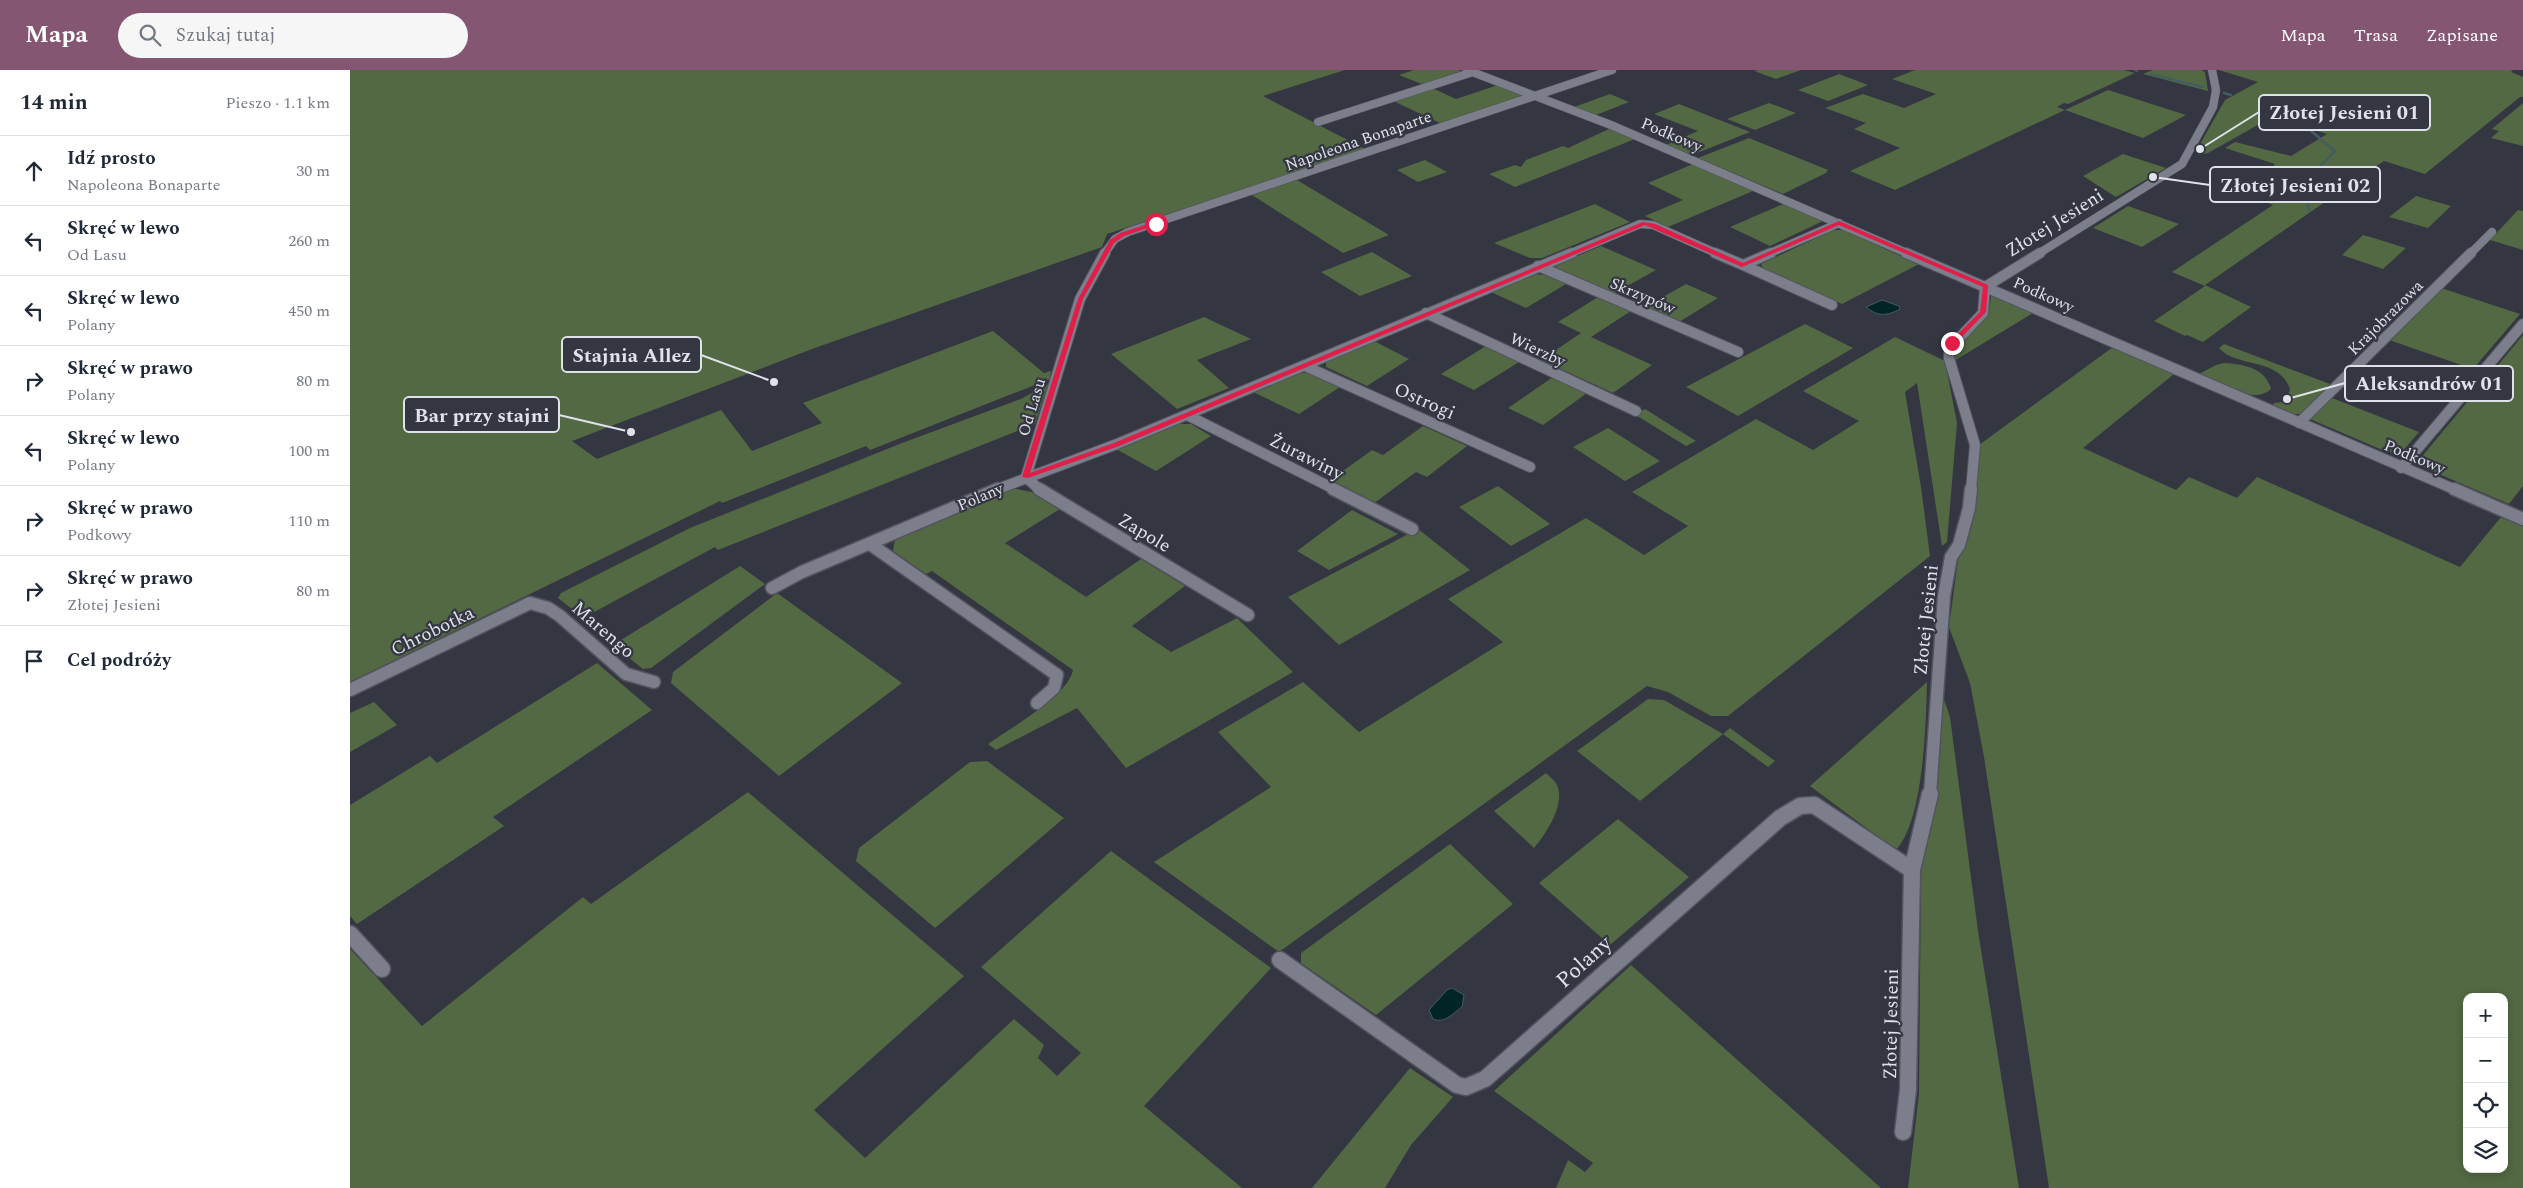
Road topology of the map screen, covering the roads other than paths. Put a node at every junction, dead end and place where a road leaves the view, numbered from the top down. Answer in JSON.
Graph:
{"nodes":[{"id":1,"x":1612,"y":70,"type":"edge"},
{"id":2,"x":2212,"y":70,"type":"edge"},
{"id":3,"x":1470,"y":71,"type":"edge"},
{"id":4,"x":1538,"y":95,"type":"junction"},
{"id":5,"x":1318,"y":122,"type":"dead end"},
{"id":6,"x":1839,"y":223,"type":"junction"},
{"id":7,"x":2492,"y":232,"type":"dead end"},
{"id":8,"x":1115,"y":239,"type":"joint"},
{"id":9,"x":1742,"y":265,"type":"junction"},
{"id":10,"x":1538,"y":266,"type":"junction"},
{"id":11,"x":1986,"y":286,"type":"junction"},
{"id":12,"x":1832,"y":305,"type":"dead end"},
{"id":13,"x":1426,"y":313,"type":"junction"},
{"id":14,"x":2523,"y":324,"type":"edge"},
{"id":15,"x":1738,"y":352,"type":"dead end"},
{"id":16,"x":1305,"y":366,"type":"junction"},
{"id":17,"x":1636,"y":411,"type":"dead end"},
{"id":18,"x":1187,"y":415,"type":"junction"},
{"id":19,"x":2300,"y":423,"type":"junction"},
{"id":20,"x":1530,"y":467,"type":"dead end"},
{"id":21,"x":2401,"y":468,"type":"junction"},
{"id":22,"x":1026,"y":477,"type":"junction"},
{"id":23,"x":2523,"y":519,"type":"edge"},
{"id":24,"x":1412,"y":529,"type":"dead end"},
{"id":25,"x":870,"y":544,"type":"junction"},
{"id":26,"x":772,"y":588,"type":"dead end"},
{"id":27,"x":530,"y":603,"type":"joint"},
{"id":28,"x":1248,"y":615,"type":"dead end"},
{"id":29,"x":654,"y":682,"type":"dead end"},
{"id":30,"x":350,"y":690,"type":"edge"},
{"id":31,"x":1038,"y":704,"type":"dead end"},
{"id":32,"x":1912,"y":870,"type":"junction"},
{"id":33,"x":350,"y":934,"type":"edge"},
{"id":34,"x":1280,"y":960,"type":"dead end"},
{"id":35,"x":382,"y":969,"type":"dead end"},
{"id":36,"x":1903,"y":1132,"type":"dead end"}],
"edges":[{"from":1,"to":4,"type":"street","name":"Napoleona Bonaparte"},
{"from":2,"to":11,"type":"street","name":"Złotej Jesieni"},
{"from":3,"to":4,"type":"street","name":"Podkowy"},
{"from":3,"to":5,"type":"street"},
{"from":4,"to":6,"type":"street","name":"Podkowy"},
{"from":4,"to":8,"type":"street","name":"Napoleona Bonaparte"},
{"from":6,"to":9,"type":"street"},
{"from":6,"to":11,"type":"street","name":"Podkowy"},
{"from":7,"to":19,"type":"street","name":"Krajobrazowa"},
{"from":8,"to":22,"type":"street","name":"Od Lasu"},
{"from":9,"to":10,"type":"street","name":"Polany"},
{"from":9,"to":12,"type":"street","name":"Polany"},
{"from":10,"to":13,"type":"street","name":"Polany"},
{"from":10,"to":15,"type":"street","name":"Skrzypów"},
{"from":11,"to":19,"type":"street","name":"Podkowy"},
{"from":11,"to":32,"type":"street","name":"Złotej Jesieni"},
{"from":13,"to":16,"type":"street","name":"Polany"},
{"from":13,"to":17,"type":"street","name":"Wierzby"},
{"from":14,"to":21,"type":"street"},
{"from":16,"to":18,"type":"street","name":"Polany"},
{"from":16,"to":20,"type":"street","name":"Ostrogi"},
{"from":18,"to":22,"type":"street","name":"Polany"},
{"from":18,"to":24,"type":"street","name":"Żurawiny"},
{"from":19,"to":21,"type":"street","name":"Podkowy"},
{"from":21,"to":23,"type":"street","name":"Podkowy"},
{"from":22,"to":25,"type":"street","name":"Polany"},
{"from":22,"to":28,"type":"street","name":"Zapole"},
{"from":25,"to":26,"type":"street","name":"Polany"},
{"from":25,"to":31,"type":"street"},
{"from":27,"to":29,"type":"street","name":"Marengo"},
{"from":27,"to":30,"type":"street","name":"Chrobotka"},
{"from":32,"to":34,"type":"street","name":"Polany"},
{"from":32,"to":36,"type":"street","name":"Złotej Jesieni"},
{"from":33,"to":35,"type":"street"}]}
